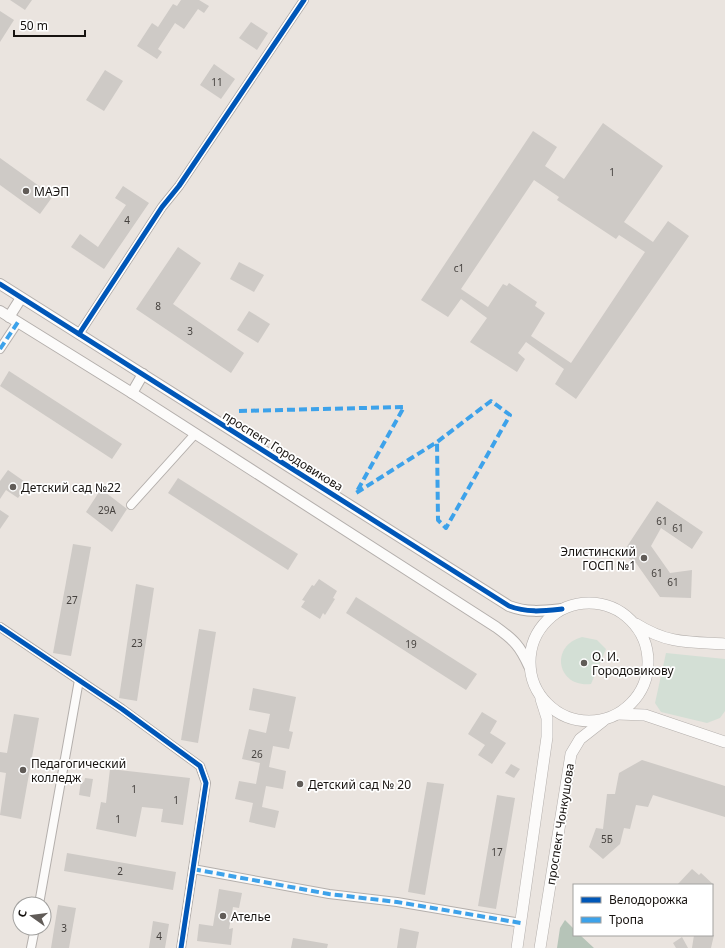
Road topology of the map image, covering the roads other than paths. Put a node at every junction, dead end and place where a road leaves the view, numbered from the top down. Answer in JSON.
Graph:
{"nodes":[{"id":1,"x":304,"y":0,"type":"edge"},
{"id":2,"x":0,"y":284,"type":"edge"},
{"id":3,"x":21,"y":298,"type":"junction"},
{"id":4,"x":4,"y":314,"type":"edge"},
{"id":5,"x":18,"y":322,"type":"junction"},
{"id":6,"x":79,"y":334,"type":"junction"},
{"id":7,"x":0,"y":349,"type":"edge"},
{"id":8,"x":143,"y":374,"type":"junction"},
{"id":9,"x":132,"y":393,"type":"junction"},
{"id":10,"x":195,"y":434,"type":"junction"},
{"id":11,"x":132,"y":506,"type":"dead end"},
{"id":12,"x":562,"y":609,"type":"junction"},
{"id":13,"x":632,"y":621,"type":"junction"},
{"id":14,"x":0,"y":626,"type":"edge"},
{"id":15,"x":725,"y":644,"type":"edge"},
{"id":16,"x":529,"y":666,"type":"junction"},
{"id":17,"x":79,"y":680,"type":"junction"},
{"id":18,"x":541,"y":698,"type":"junction"},
{"id":19,"x":614,"y":715,"type":"junction"},
{"id":20,"x":725,"y":742,"type":"edge"},
{"id":21,"x":193,"y":868,"type":"junction"},
{"id":22,"x":40,"y":896,"type":"edge"},
{"id":23,"x":521,"y":924,"type":"junction"},
{"id":24,"x":33,"y":936,"type":"edge"},
{"id":25,"x":31,"y":948,"type":"edge"},
{"id":26,"x":181,"y":948,"type":"edge"},
{"id":27,"x":517,"y":948,"type":"edge"},
{"id":28,"x":540,"y":948,"type":"edge"}],
"edges":[{"from":1,"to":6,"type":"street"},
{"from":2,"to":3,"type":"street","name":"проспект Городовикова"},
{"from":3,"to":4,"type":"street"},
{"from":3,"to":6,"type":"street","name":"проспект Городовикова"},
{"from":4,"to":5,"type":"street"},
{"from":5,"to":7,"type":"street"},
{"from":5,"to":9,"type":"street"},
{"from":6,"to":8,"type":"street","name":"проспект Городовикова"},
{"from":8,"to":9,"type":"street"},
{"from":8,"to":12,"type":"street","name":"проспект Городовикова"},
{"from":9,"to":10,"type":"street"},
{"from":10,"to":11,"type":"street"},
{"from":10,"to":16,"type":"street"},
{"from":12,"to":13,"type":"main road"},
{"from":12,"to":16,"type":"main road"},
{"from":13,"to":15,"type":"main road"},
{"from":13,"to":19,"type":"main road"},
{"from":14,"to":17,"type":"street"},
{"from":16,"to":18,"type":"main road"},
{"from":17,"to":21,"type":"street"},
{"from":17,"to":22,"type":"street"},
{"from":18,"to":19,"type":"main road"},
{"from":18,"to":23,"type":"main road","name":"проспект Чонкушова"},
{"from":19,"to":20,"type":"main road"},
{"from":19,"to":28,"type":"main road","name":"проспект Чонкушова"},
{"from":21,"to":23,"type":"street"},
{"from":21,"to":26,"type":"street"},
{"from":23,"to":27,"type":"main road","name":"проспект Чонкушова"},
{"from":24,"to":25,"type":"street"}]}
